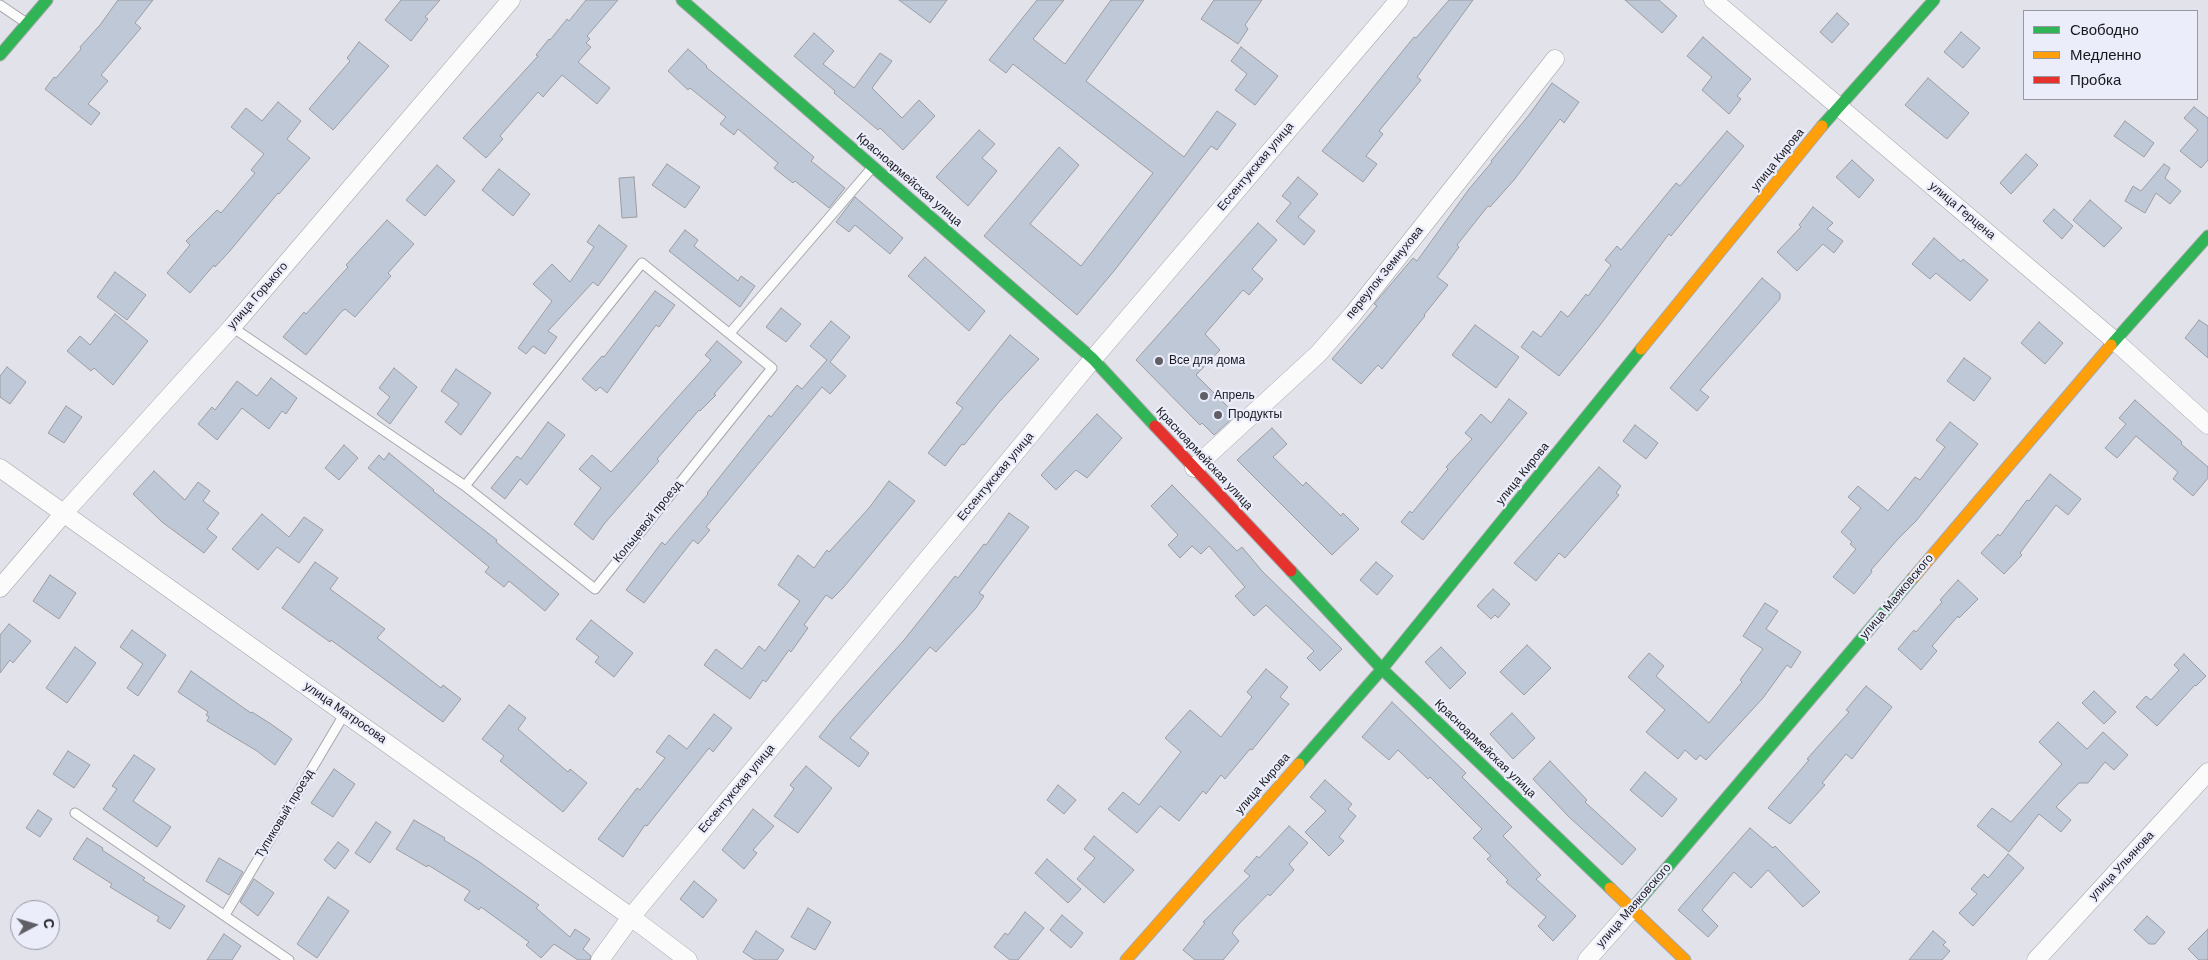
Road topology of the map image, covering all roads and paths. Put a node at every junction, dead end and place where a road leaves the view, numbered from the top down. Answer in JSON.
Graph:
{"nodes":[{"id":1,"x":47,"y":0,"type":"edge"},
{"id":2,"x":511,"y":0,"type":"edge"},
{"id":3,"x":682,"y":0,"type":"edge"},
{"id":4,"x":1399,"y":0,"type":"edge"},
{"id":5,"x":1713,"y":0,"type":"edge"},
{"id":6,"x":1934,"y":0,"type":"edge"},
{"id":7,"x":0,"y":5,"type":"edge"},
{"id":8,"x":27,"y":24,"type":"junction"},
{"id":9,"x":0,"y":55,"type":"edge"},
{"id":10,"x":1555,"y":59,"type":"dead end"},
{"id":11,"x":1839,"y":106,"type":"junction"},
{"id":12,"x":873,"y":167,"type":"junction"},
{"id":13,"x":2208,"y":236,"type":"edge"},
{"id":14,"x":232,"y":327,"type":"junction"},
{"id":15,"x":730,"y":333,"type":"junction"},
{"id":16,"x":2115,"y":341,"type":"junction"},
{"id":17,"x":1093,"y":360,"type":"junction"},
{"id":18,"x":2208,"y":425,"type":"edge"},
{"id":19,"x":0,"y":468,"type":"edge"},
{"id":20,"x":1194,"y":468,"type":"junction"},
{"id":21,"x":465,"y":486,"type":"junction"},
{"id":22,"x":64,"y":513,"type":"junction"},
{"id":23,"x":0,"y":588,"type":"edge"},
{"id":24,"x":1382,"y":669,"type":"junction"},
{"id":25,"x":345,"y":713,"type":"junction"},
{"id":26,"x":2208,"y":772,"type":"edge"},
{"id":27,"x":75,"y":813,"type":"dead end"},
{"id":28,"x":1632,"y":909,"type":"junction"},
{"id":29,"x":225,"y":915,"type":"junction"},
{"id":30,"x":631,"y":917,"type":"junction"},
{"id":31,"x":288,"y":960,"type":"edge"},
{"id":32,"x":600,"y":960,"type":"edge"},
{"id":33,"x":688,"y":960,"type":"edge"},
{"id":34,"x":1126,"y":960,"type":"edge"},
{"id":35,"x":1587,"y":960,"type":"edge"},
{"id":36,"x":1685,"y":960,"type":"edge"},
{"id":37,"x":2036,"y":960,"type":"edge"}],
"edges":[{"from":1,"to":8,"type":"street"},
{"from":2,"to":14,"type":"street","name":"улица Горького"},
{"from":3,"to":12,"type":"street","name":"Красноармейская улица"},
{"from":4,"to":17,"type":"street","name":"Ессентукская улица"},
{"from":5,"to":11,"type":"street","name":"улица Герцена"},
{"from":6,"to":11,"type":"street","name":"улица Кирова"},
{"from":7,"to":8,"type":"lane"},
{"from":8,"to":9,"type":"street"},
{"from":10,"to":20,"type":"street","name":"переулок Земнухова"},
{"from":11,"to":16,"type":"street","name":"улица Герцена"},
{"from":11,"to":24,"type":"street","name":"улица Кирова"},
{"from":12,"to":15,"type":"lane"},
{"from":12,"to":17,"type":"street","name":"Красноармейская улица"},
{"from":13,"to":16,"type":"street","name":"улица Маяковского"},
{"from":14,"to":21,"type":"lane","name":"Кольцевой проезд"},
{"from":14,"to":22,"type":"street","name":"улица Горького"},
{"from":15,"to":21,"type":"lane","name":"Кольцевой проезд"},
{"from":15,"to":21,"type":"lane","name":"Кольцевой проезд"},
{"from":16,"to":18,"type":"street","name":"улица Герцена"},
{"from":16,"to":28,"type":"street","name":"улица Маяковского"},
{"from":17,"to":20,"type":"street","name":"Красноармейская улица"},
{"from":17,"to":30,"type":"street","name":"Ессентукская улица"},
{"from":19,"to":22,"type":"street","name":"улица Матросова"},
{"from":20,"to":24,"type":"street","name":"Красноармейская улица"},
{"from":22,"to":23,"type":"street","name":"улица Горького"},
{"from":22,"to":25,"type":"street","name":"улица Матросова"},
{"from":24,"to":28,"type":"street","name":"Красноармейская улица"},
{"from":24,"to":34,"type":"street","name":"улица Кирова"},
{"from":25,"to":29,"type":"lane","name":"Тупиковый проезд"},
{"from":25,"to":30,"type":"street","name":"улица Матросова"},
{"from":26,"to":37,"type":"street","name":"улица Ульянова"},
{"from":27,"to":29,"type":"lane"},
{"from":28,"to":35,"type":"street","name":"улица Маяковского"},
{"from":28,"to":36,"type":"street","name":"Красноармейская улица"},
{"from":29,"to":31,"type":"lane"},
{"from":30,"to":32,"type":"street","name":"Ессентукская улица"},
{"from":30,"to":33,"type":"street","name":"улица Матросова"}]}
